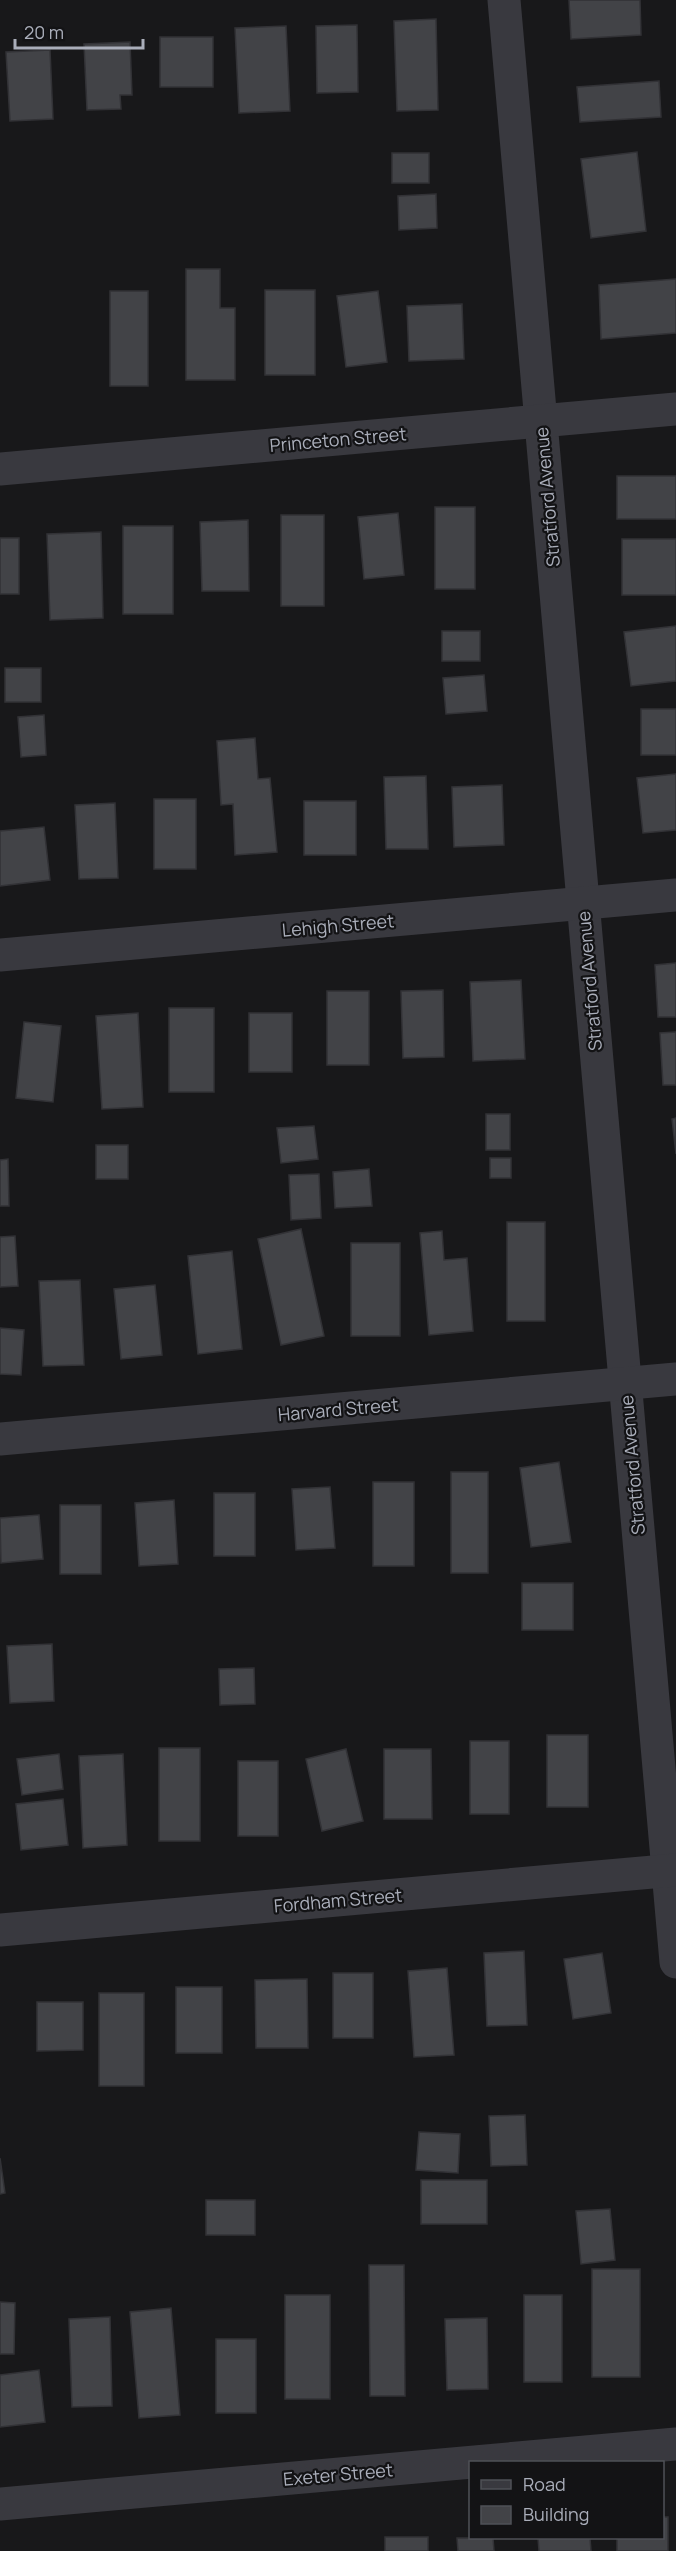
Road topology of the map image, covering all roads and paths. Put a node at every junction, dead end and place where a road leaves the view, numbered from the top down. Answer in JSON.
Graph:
{"nodes":[{"id":1,"x":504,"y":0,"type":"edge"},
{"id":2,"x":676,"y":409,"type":"edge"},
{"id":3,"x":540,"y":421,"type":"junction"},
{"id":4,"x":0,"y":469,"type":"edge"},
{"id":5,"x":676,"y":895,"type":"edge"},
{"id":6,"x":582,"y":903,"type":"junction"},
{"id":7,"x":0,"y":955,"type":"edge"},
{"id":8,"x":676,"y":1379,"type":"edge"},
{"id":9,"x":624,"y":1383,"type":"junction"},
{"id":10,"x":0,"y":1439,"type":"edge"},
{"id":11,"x":672,"y":1871,"type":"edge"},
{"id":12,"x":0,"y":1930,"type":"edge"},
{"id":13,"x":676,"y":1962,"type":"edge"},
{"id":14,"x":676,"y":2444,"type":"edge"},
{"id":15,"x":484,"y":2461,"type":"edge"},
{"id":16,"x":469,"y":2462,"type":"edge"},
{"id":17,"x":0,"y":2504,"type":"edge"}],
"edges":[{"from":1,"to":3,"type":"street","name":"Stratford Avenue"},
{"from":2,"to":3,"type":"street","name":"Princeton Street"},
{"from":3,"to":4,"type":"street","name":"Princeton Street"},
{"from":3,"to":6,"type":"street","name":"Stratford Avenue"},
{"from":5,"to":6,"type":"street","name":"Lehigh Street"},
{"from":6,"to":7,"type":"street","name":"Lehigh Street"},
{"from":6,"to":9,"type":"street","name":"Stratford Avenue"},
{"from":8,"to":9,"type":"street","name":"Harvard Street"},
{"from":9,"to":10,"type":"street","name":"Harvard Street"},
{"from":9,"to":11,"type":"street","name":"Stratford Avenue"},
{"from":11,"to":12,"type":"street","name":"Fordham Street"},
{"from":11,"to":13,"type":"street","name":"Stratford Avenue"},
{"from":14,"to":15,"type":"street","name":"Exeter Street"},
{"from":16,"to":17,"type":"street","name":"Exeter Street"}]}
